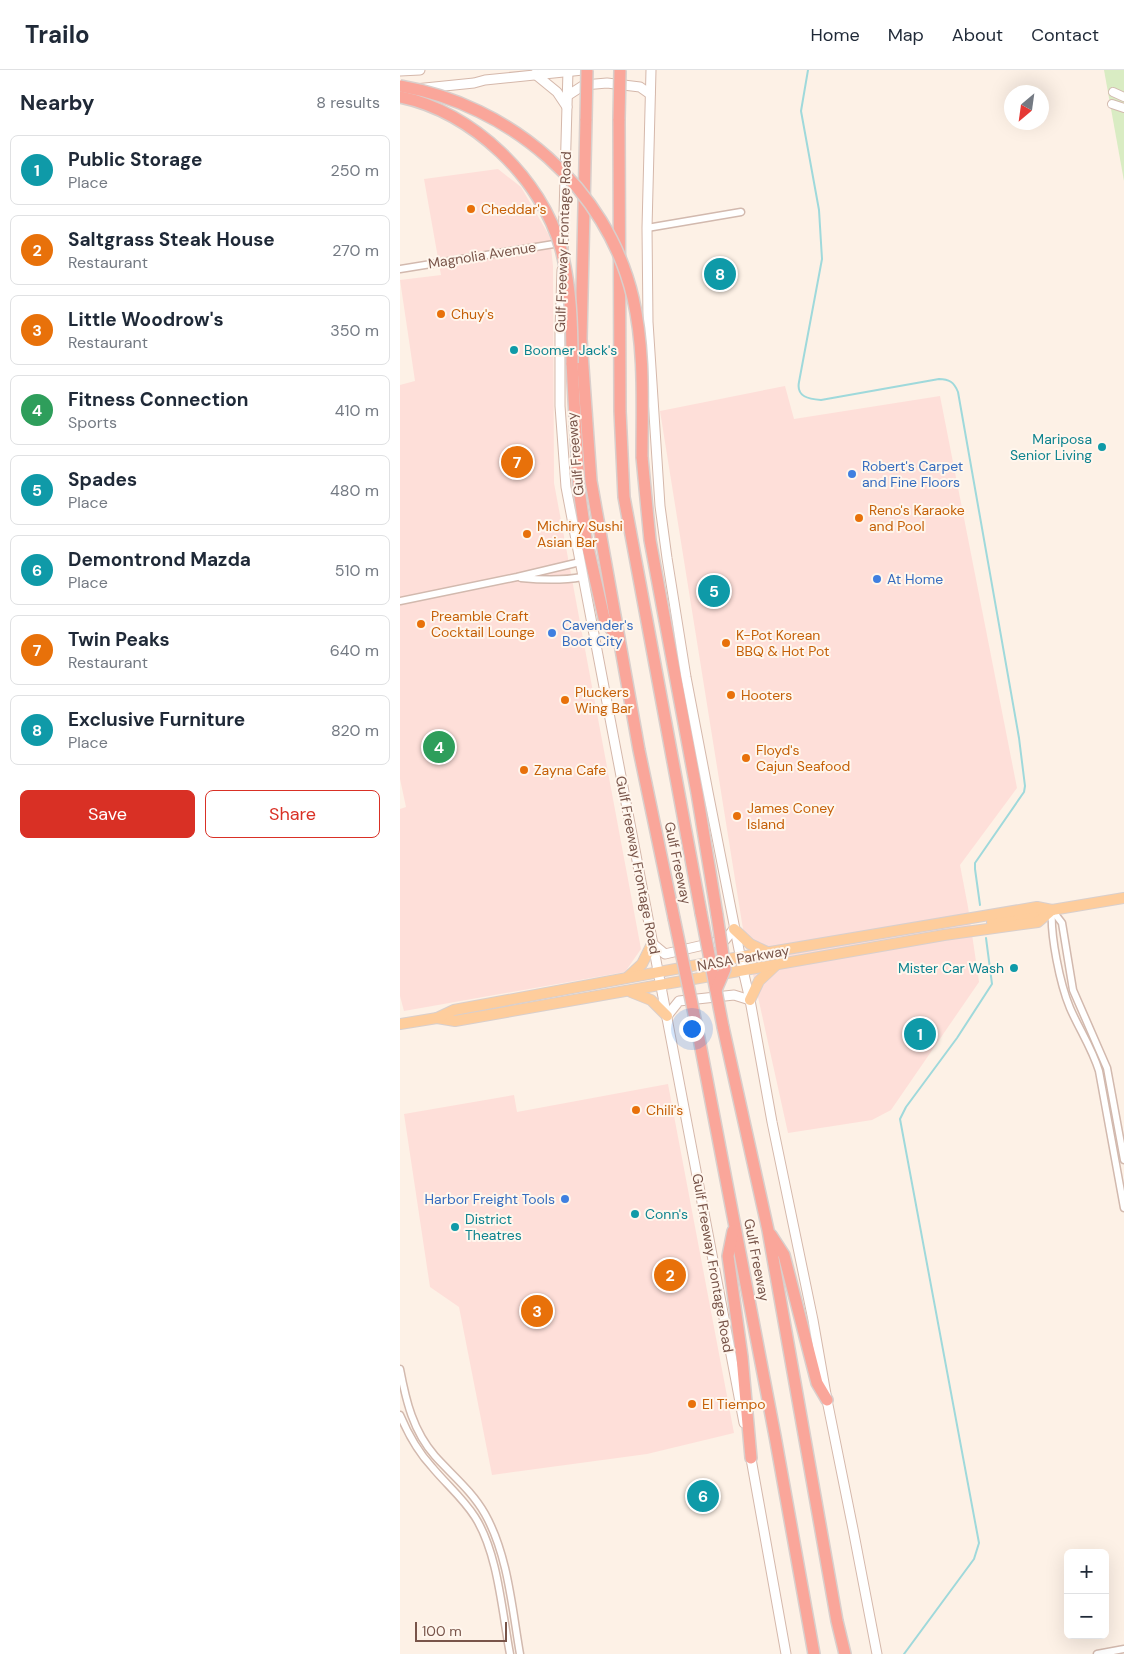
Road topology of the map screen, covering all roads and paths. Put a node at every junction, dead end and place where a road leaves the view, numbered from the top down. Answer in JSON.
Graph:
{"nodes":[{"id":1,"x":420,"y":70,"type":"edge"},
{"id":2,"x":583,"y":70,"type":"edge"},
{"id":3,"x":588,"y":70,"type":"edge"},
{"id":4,"x":620,"y":70,"type":"edge"},
{"id":5,"x":651,"y":70,"type":"edge"},
{"id":6,"x":400,"y":71,"type":"edge"},
{"id":7,"x":568,"y":71,"type":"edge"},
{"id":8,"x":535,"y":74,"type":"junction"},
{"id":9,"x":400,"y":86,"type":"edge"},
{"id":10,"x":400,"y":91,"type":"edge"},
{"id":11,"x":1114,"y":92,"type":"dead end"},
{"id":12,"x":650,"y":94,"type":"junction"},
{"id":13,"x":567,"y":96,"type":"junction"},
{"id":14,"x":400,"y":97,"type":"edge"},
{"id":15,"x":1124,"y":97,"type":"edge"},
{"id":16,"x":1112,"y":104,"type":"dead end"},
{"id":17,"x":567,"y":107,"type":"junction"},
{"id":18,"x":1124,"y":108,"type":"edge"},
{"id":19,"x":742,"y":212,"type":"dead end"},
{"id":20,"x":647,"y":228,"type":"junction"},
{"id":21,"x":563,"y":242,"type":"junction"},
{"id":22,"x":400,"y":269,"type":"edge"},
{"id":23,"x":580,"y":562,"type":"junction"},
{"id":24,"x":582,"y":577,"type":"junction"},
{"id":25,"x":517,"y":578,"type":"junction"},
{"id":26,"x":400,"y":601,"type":"edge"},
{"id":27,"x":621,"y":643,"type":"junction"},
{"id":28,"x":1124,"y":898,"type":"edge"},
{"id":29,"x":1052,"y":910,"type":"junction"},
{"id":30,"x":942,"y":922,"type":"junction"},
{"id":31,"x":734,"y":929,"type":"junction"},
{"id":32,"x":944,"y":935,"type":"junction"},
{"id":33,"x":652,"y":944,"type":"junction"},
{"id":34,"x":770,"y":953,"type":"junction"},
{"id":35,"x":740,"y":957,"type":"junction"},
{"id":36,"x":778,"y":964,"type":"junction"},
{"id":37,"x":742,"y":970,"type":"junction"},
{"id":38,"x":659,"y":972,"type":"junction"},
{"id":39,"x":627,"y":978,"type":"junction"},
{"id":40,"x":661,"y":985,"type":"junction"},
{"id":41,"x":716,"y":990,"type":"junction"},
{"id":42,"x":627,"y":991,"type":"junction"},
{"id":43,"x":750,"y":1000,"type":"junction"},
{"id":44,"x":667,"y":1016,"type":"junction"},
{"id":45,"x":437,"y":1018,"type":"junction"},
{"id":46,"x":400,"y":1024,"type":"edge"},
{"id":47,"x":1123,"y":1150,"type":"edge"},
{"id":48,"x":1114,"y":1151,"type":"junction"},
{"id":49,"x":1124,"y":1160,"type":"edge"},
{"id":50,"x":1124,"y":1208,"type":"edge"},
{"id":51,"x":735,"y":1225,"type":"junction"},
{"id":52,"x":768,"y":1230,"type":"junction"},
{"id":53,"x":400,"y":1369,"type":"edge"},
{"id":54,"x":827,"y":1400,"type":"junction"},
{"id":55,"x":400,"y":1415,"type":"edge"},
{"id":56,"x":751,"y":1458,"type":"junction"},
{"id":57,"x":458,"y":1479,"type":"junction"},
{"id":58,"x":450,"y":1486,"type":"junction"},
{"id":59,"x":505,"y":1572,"type":"junction"},
{"id":60,"x":495,"y":1574,"type":"junction"},
{"id":61,"x":837,"y":1622,"type":"junction"},
{"id":62,"x":518,"y":1643,"type":"junction"},
{"id":63,"x":508,"y":1644,"type":"junction"},
{"id":64,"x":814,"y":1649,"type":"edge"},
{"id":65,"x":1124,"y":1649,"type":"edge"},
{"id":66,"x":510,"y":1654,"type":"edge"},
{"id":67,"x":520,"y":1654,"type":"edge"},
{"id":68,"x":786,"y":1654,"type":"edge"},
{"id":69,"x":841,"y":1654,"type":"edge"},
{"id":70,"x":845,"y":1654,"type":"edge"},
{"id":71,"x":877,"y":1654,"type":"edge"},
{"id":72,"x":1097,"y":1654,"type":"edge"}],
"edges":[{"from":1,"to":6,"type":"main road"},
{"from":2,"to":7,"type":"main road"},
{"from":3,"to":27,"type":"highway","name":"Gulf Freeway","bridge":true},
{"from":4,"to":41,"type":"highway","name":"Gulf Freeway","bridge":true},
{"from":5,"to":12,"type":"main road"},
{"from":7,"to":8,"type":"main road"},
{"from":7,"to":13,"type":"main road","name":"Gulf Freeway Frontage Road"},
{"from":8,"to":10,"type":"main road"},
{"from":8,"to":17,"type":"main road"},
{"from":9,"to":41,"type":"highway","bridge":true},
{"from":11,"to":15,"type":"street"},
{"from":12,"to":13,"type":"main road"},
{"from":12,"to":20,"type":"main road"},
{"from":13,"to":17,"type":"main road","name":"Gulf Freeway Frontage Road"},
{"from":14,"to":27,"type":"highway","bridge":true},
{"from":16,"to":18,"type":"street"},
{"from":17,"to":21,"type":"main road","name":"Gulf Freeway Frontage Road"},
{"from":19,"to":20,"type":"street"},
{"from":20,"to":31,"type":"main road"},
{"from":21,"to":22,"type":"street","name":"Magnolia Avenue"},
{"from":21,"to":23,"type":"main road","name":"Gulf Freeway Frontage Road"},
{"from":23,"to":24,"type":"main road","name":"Gulf Freeway Frontage Road"},
{"from":23,"to":25,"type":"street"},
{"from":24,"to":25,"type":"street"},
{"from":24,"to":33,"type":"main road","name":"Gulf Freeway Frontage Road"},
{"from":25,"to":26,"type":"street"},
{"from":27,"to":51,"type":"highway","name":"Gulf Freeway","bridge":true},
{"from":28,"to":29,"type":"main road","name":"NASA Parkway"},
{"from":29,"to":30,"type":"main road","name":"NASA Parkway"},
{"from":29,"to":32,"type":"main road","name":"NASA Parkway"},
{"from":29,"to":47,"type":"street"},
{"from":29,"to":48,"type":"street"},
{"from":30,"to":32,"type":"main road"},
{"from":30,"to":34,"type":"main road","name":"NASA Parkway"},
{"from":31,"to":33,"type":"main road"},
{"from":31,"to":34,"type":"main road"},
{"from":31,"to":35,"type":"main road"},
{"from":32,"to":36,"type":"main road","name":"NASA Parkway"},
{"from":33,"to":38,"type":"main road","name":"Gulf Freeway Frontage Road"},
{"from":33,"to":39,"type":"main road"},
{"from":34,"to":35,"type":"main road","name":"NASA Parkway"},
{"from":35,"to":37,"type":"main road"},
{"from":35,"to":38,"type":"main road","name":"NASA Parkway"},
{"from":36,"to":37,"type":"main road","name":"NASA Parkway"},
{"from":36,"to":43,"type":"main road"},
{"from":37,"to":40,"type":"main road","name":"NASA Parkway"},
{"from":37,"to":43,"type":"main road"},
{"from":38,"to":39,"type":"main road","name":"NASA Parkway"},
{"from":38,"to":40,"type":"main road","name":"Gulf Freeway Frontage Road"},
{"from":39,"to":45,"type":"main road","name":"NASA Parkway"},
{"from":40,"to":42,"type":"main road","name":"NASA Parkway"},
{"from":40,"to":44,"type":"main road","name":"Gulf Freeway Frontage Road"},
{"from":41,"to":52,"type":"highway","name":"Gulf Freeway","bridge":true},
{"from":42,"to":44,"type":"main road"},
{"from":42,"to":45,"type":"main road","name":"NASA Parkway"},
{"from":43,"to":44,"type":"main road"},
{"from":43,"to":54,"type":"main road"},
{"from":44,"to":56,"type":"main road","name":"Gulf Freeway Frontage Road"},
{"from":45,"to":46,"type":"main road","name":"NASA Parkway"},
{"from":47,"to":48,"type":"street"},
{"from":47,"to":49,"type":"street"},
{"from":48,"to":50,"type":"street"},
{"from":51,"to":56,"type":"highway"},
{"from":51,"to":64,"type":"highway","name":"Gulf Freeway"},
{"from":52,"to":54,"type":"highway"},
{"from":52,"to":61,"type":"highway","name":"Gulf Freeway"},
{"from":53,"to":57,"type":"street"},
{"from":54,"to":71,"type":"main road"},
{"from":55,"to":58,"type":"street"},
{"from":56,"to":68,"type":"main road","name":"Gulf Freeway Frontage Road"},
{"from":57,"to":58,"type":"street"},
{"from":57,"to":59,"type":"street"},
{"from":58,"to":60,"type":"street"},
{"from":59,"to":60,"type":"street"},
{"from":59,"to":62,"type":"street"},
{"from":60,"to":63,"type":"street"},
{"from":61,"to":69,"type":"highway"},
{"from":61,"to":70,"type":"highway","name":"Gulf Freeway"},
{"from":62,"to":63,"type":"street"},
{"from":62,"to":67,"type":"street"},
{"from":63,"to":66,"type":"street"},
{"from":65,"to":72,"type":"street"}]}
